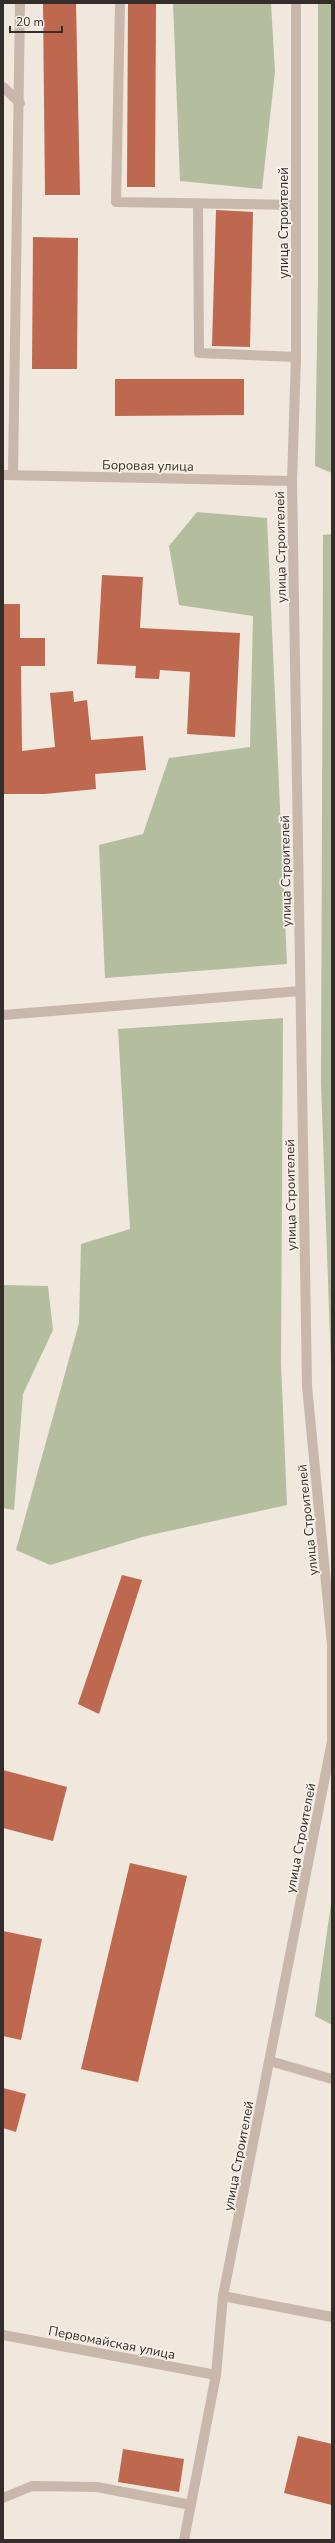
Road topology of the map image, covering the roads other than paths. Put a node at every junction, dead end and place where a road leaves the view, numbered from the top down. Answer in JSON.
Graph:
{"nodes":[{"id":1,"x":20,"y":3,"type":"edge"},
{"id":2,"x":120,"y":3,"type":"edge"},
{"id":3,"x":296,"y":3,"type":"edge"},
{"id":4,"x":3,"y":87,"type":"edge"},
{"id":5,"x":20,"y":103,"type":"junction"},
{"id":6,"x":198,"y":204,"type":"junction"},
{"id":7,"x":295,"y":205,"type":"junction"},
{"id":8,"x":296,"y":357,"type":"junction"},
{"id":9,"x":8,"y":475,"type":"edge"},
{"id":10,"x":292,"y":480,"type":"junction"},
{"id":11,"x":300,"y":992,"type":"junction"},
{"id":12,"x":3,"y":1015,"type":"edge"},
{"id":13,"x":270,"y":2061,"type":"junction"},
{"id":14,"x":332,"y":2079,"type":"edge"},
{"id":15,"x":223,"y":2296,"type":"junction"},
{"id":16,"x":332,"y":2317,"type":"edge"},
{"id":17,"x":3,"y":2335,"type":"edge"},
{"id":18,"x":216,"y":2375,"type":"junction"},
{"id":19,"x":3,"y":2498,"type":"edge"},
{"id":20,"x":191,"y":2505,"type":"junction"},
{"id":21,"x":184,"y":2540,"type":"edge"}],
"edges":[{"from":1,"to":5,"type":"street"},
{"from":2,"to":6,"type":"street"},
{"from":3,"to":7,"type":"street","name":"улица Строителей"},
{"from":4,"to":5,"type":"street"},
{"from":5,"to":9,"type":"street"},
{"from":6,"to":7,"type":"street"},
{"from":6,"to":8,"type":"street"},
{"from":7,"to":8,"type":"street","name":"улица Строителей"},
{"from":8,"to":10,"type":"street","name":"улица Строителей"},
{"from":9,"to":10,"type":"street","name":"Боровая улица"},
{"from":10,"to":11,"type":"street","name":"улица Строителей"},
{"from":11,"to":12,"type":"street"},
{"from":11,"to":13,"type":"street","name":"улица Строителей"},
{"from":13,"to":14,"type":"street"},
{"from":13,"to":15,"type":"street","name":"улица Строителей"},
{"from":15,"to":16,"type":"street"},
{"from":15,"to":18,"type":"street","name":"улица Строителей"},
{"from":17,"to":18,"type":"street","name":"Первомайская улица"},
{"from":18,"to":20,"type":"street","name":"улица Строителей"},
{"from":19,"to":20,"type":"street"},
{"from":20,"to":21,"type":"street","name":"улица Строителей"}]}
